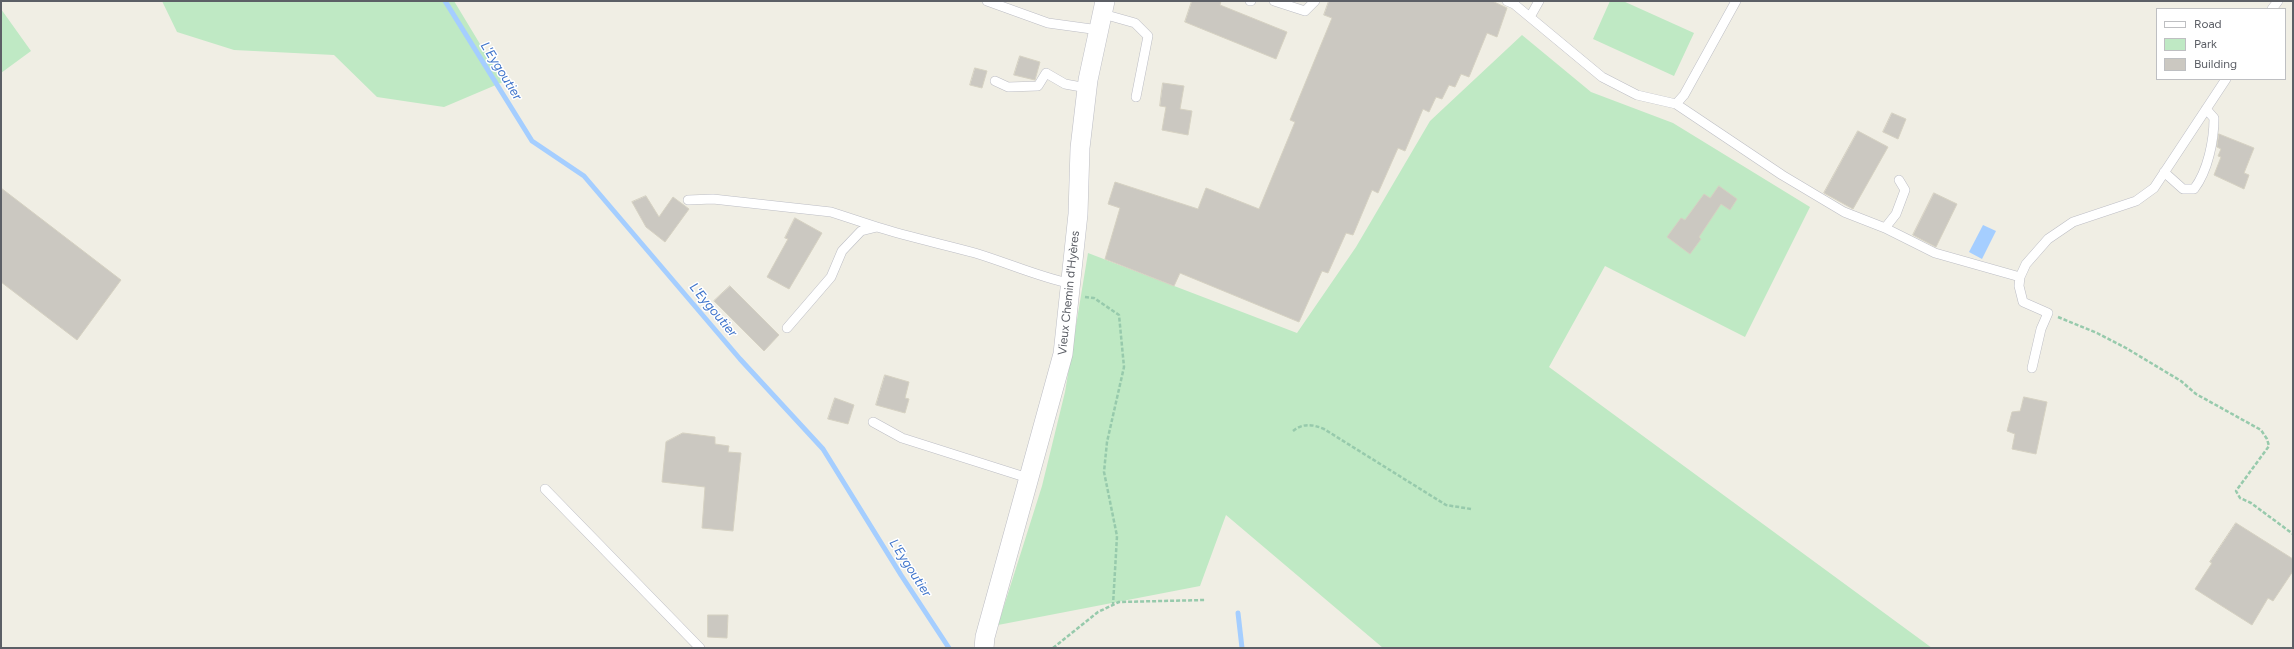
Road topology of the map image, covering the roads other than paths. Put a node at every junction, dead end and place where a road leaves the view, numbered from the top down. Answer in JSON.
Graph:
{"nodes":[{"id":1,"x":987,"y":1,"type":"edge"},
{"id":2,"x":1274,"y":1,"type":"edge"},
{"id":3,"x":1315,"y":1,"type":"edge"},
{"id":4,"x":1507,"y":1,"type":"edge"},
{"id":5,"x":1540,"y":1,"type":"edge"},
{"id":6,"x":1736,"y":1,"type":"edge"},
{"id":7,"x":1102,"y":15,"type":"edge"},
{"id":8,"x":1530,"y":17,"type":"junction"},
{"id":9,"x":2225,"y":80,"type":"edge"},
{"id":10,"x":995,"y":81,"type":"dead end"},
{"id":11,"x":1087,"y":88,"type":"junction"},
{"id":12,"x":1136,"y":97,"type":"dead end"},
{"id":13,"x":1676,"y":104,"type":"junction"},
{"id":14,"x":2206,"y":110,"type":"junction"},
{"id":15,"x":2164,"y":172,"type":"junction"},
{"id":16,"x":1899,"y":180,"type":"dead end"},
{"id":17,"x":688,"y":200,"type":"dead end"},
{"id":18,"x":877,"y":226,"type":"junction"},
{"id":19,"x":1885,"y":228,"type":"junction"},
{"id":20,"x":2020,"y":277,"type":"junction"},
{"id":21,"x":1071,"y":290,"type":"junction"},
{"id":22,"x":787,"y":328,"type":"dead end"},
{"id":23,"x":2032,"y":368,"type":"dead end"},
{"id":24,"x":873,"y":422,"type":"dead end"},
{"id":25,"x":1028,"y":478,"type":"junction"},
{"id":26,"x":545,"y":489,"type":"dead end"},
{"id":27,"x":700,"y":648,"type":"edge"},
{"id":28,"x":984,"y":648,"type":"edge"}],
"edges":[{"from":1,"to":7,"type":"lane"},
{"from":2,"to":3,"type":"lane"},
{"from":4,"to":8,"type":"lane"},
{"from":5,"to":8,"type":"lane"},
{"from":6,"to":13,"type":"lane"},
{"from":7,"to":11,"type":"street","name":"Vieux Chemin d'Hyères"},
{"from":7,"to":12,"type":"lane"},
{"from":8,"to":13,"type":"lane"},
{"from":9,"to":14,"type":"lane"},
{"from":10,"to":11,"type":"lane"},
{"from":11,"to":21,"type":"street","name":"Vieux Chemin d'Hyères"},
{"from":13,"to":19,"type":"lane"},
{"from":14,"to":15,"type":"lane"},
{"from":14,"to":15,"type":"lane"},
{"from":15,"to":20,"type":"lane"},
{"from":16,"to":19,"type":"lane"},
{"from":17,"to":18,"type":"lane"},
{"from":18,"to":21,"type":"lane"},
{"from":18,"to":22,"type":"lane"},
{"from":19,"to":20,"type":"lane"},
{"from":20,"to":23,"type":"lane"},
{"from":21,"to":25,"type":"street","name":"Vieux Chemin d'Hyères"},
{"from":24,"to":25,"type":"lane"},
{"from":25,"to":28,"type":"street","name":"Vieux Chemin d'Hyères"},
{"from":26,"to":27,"type":"lane"}]}
